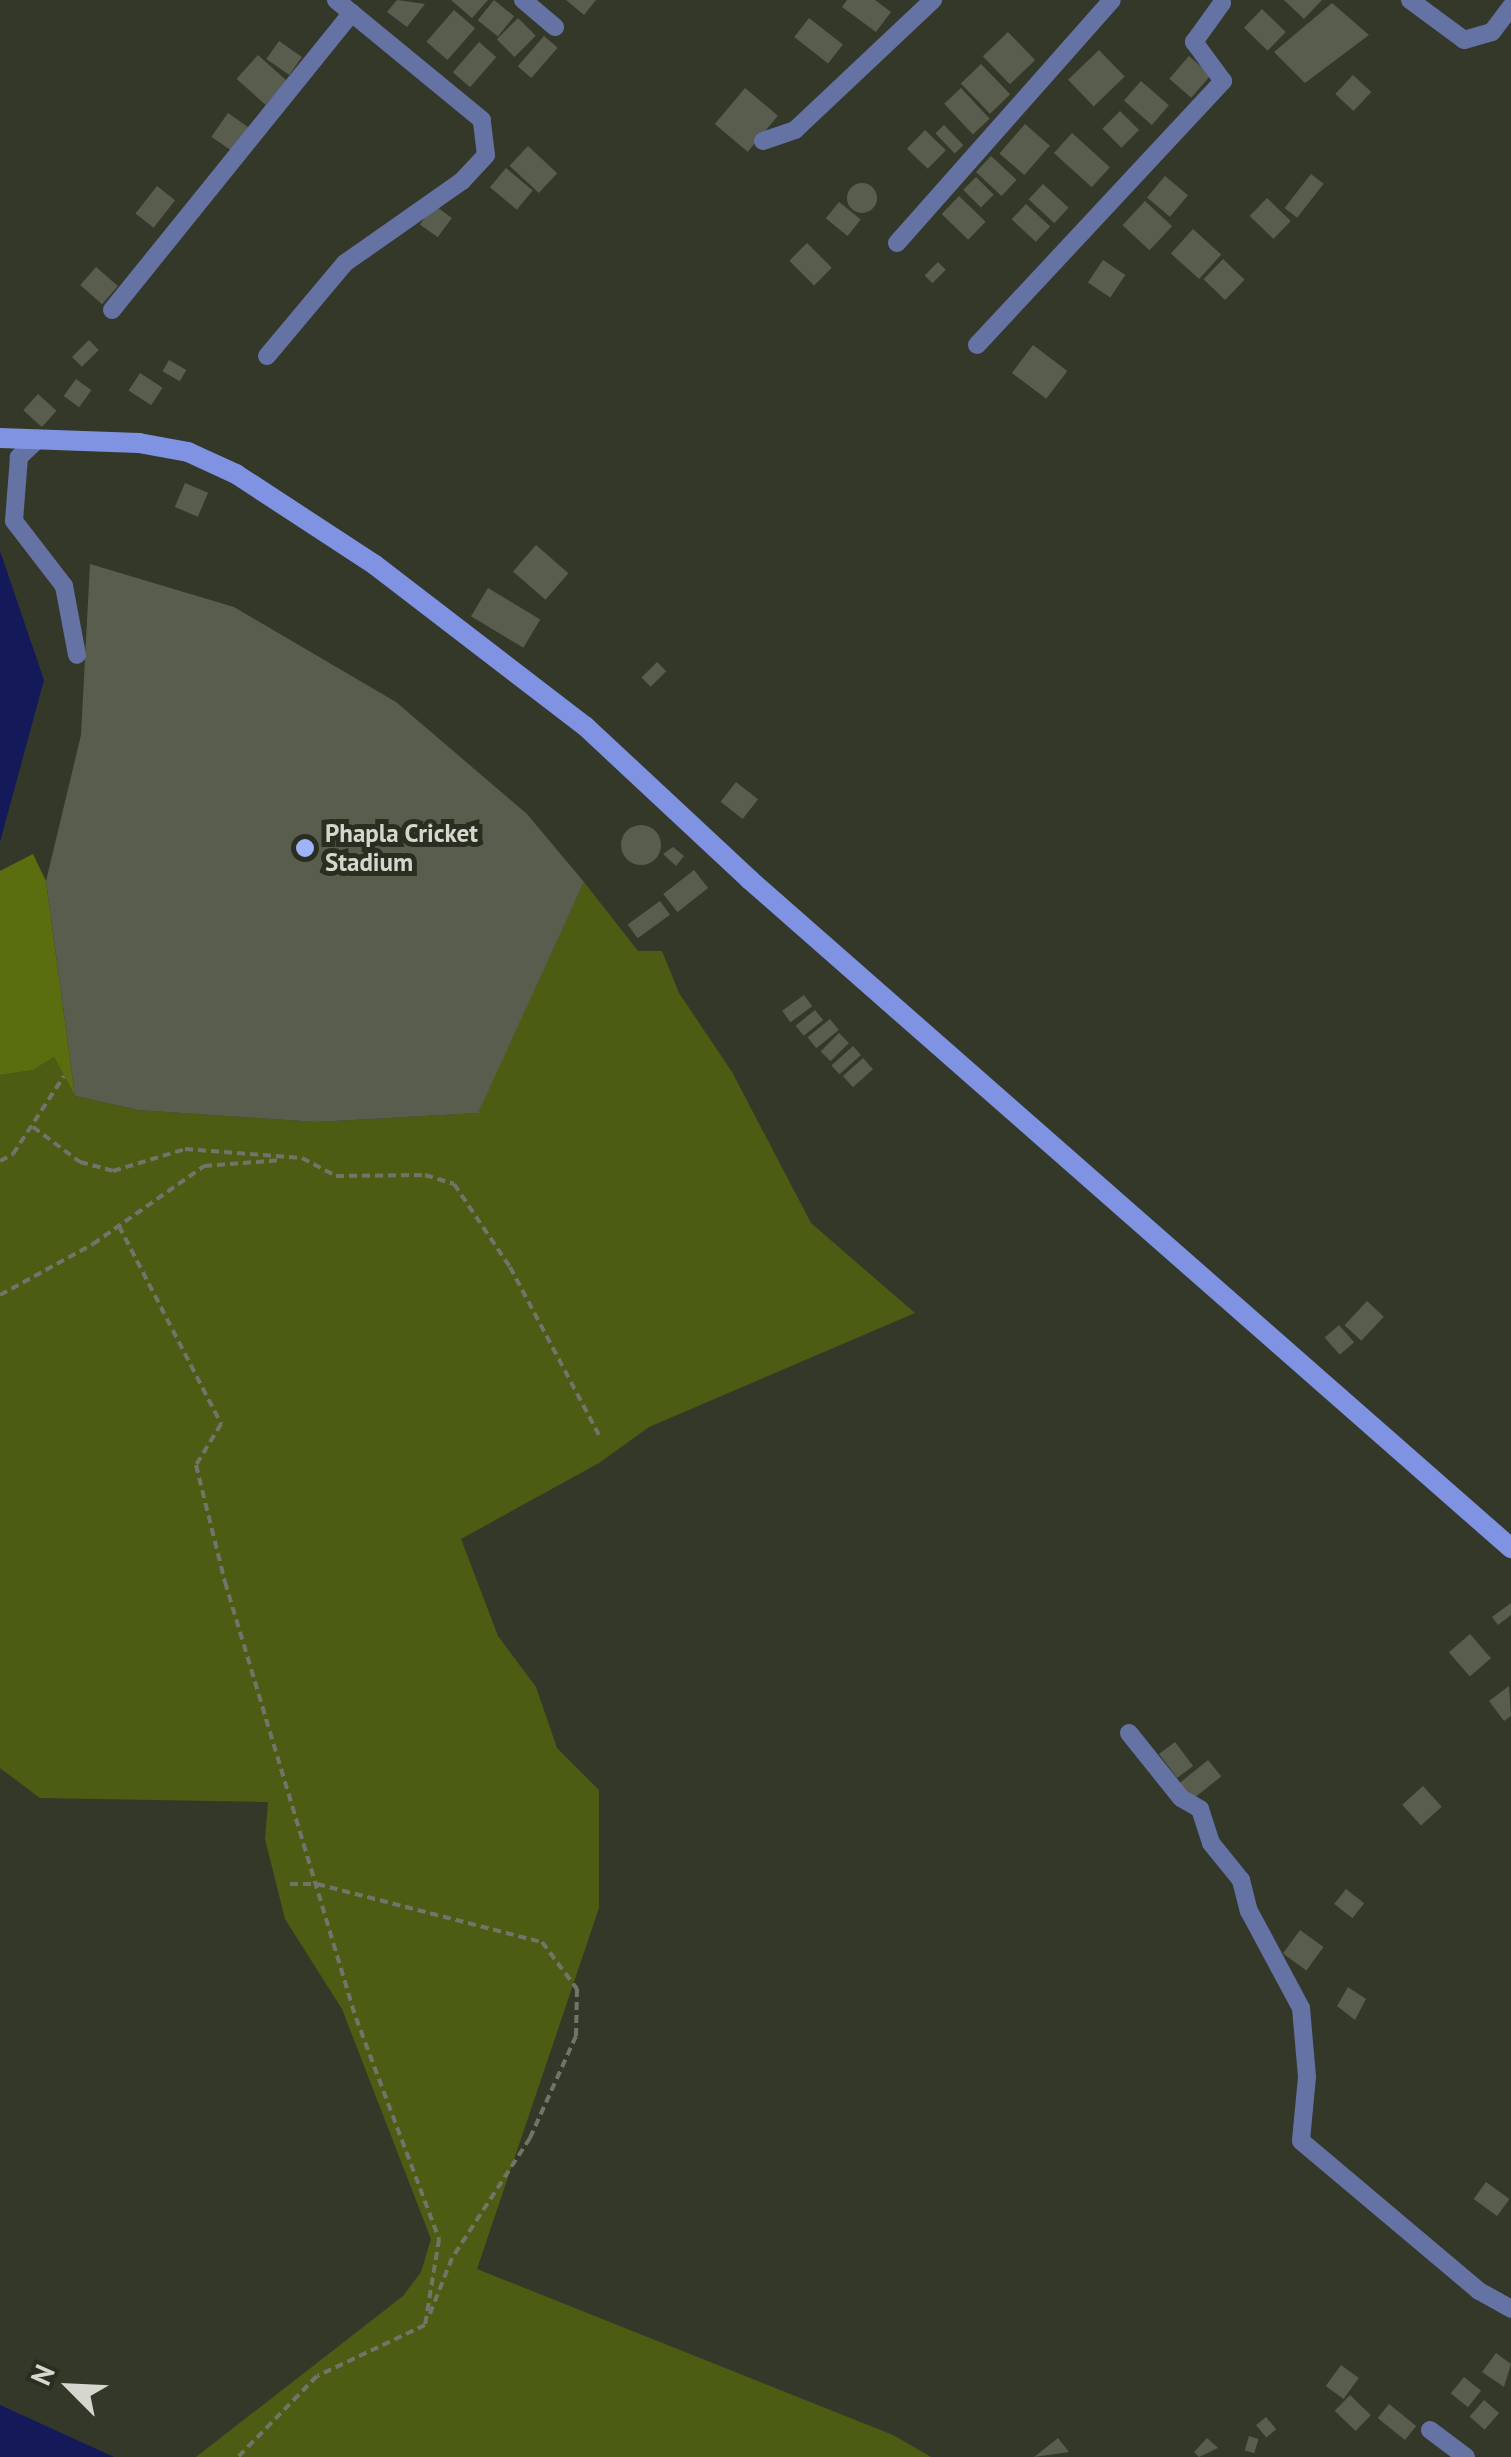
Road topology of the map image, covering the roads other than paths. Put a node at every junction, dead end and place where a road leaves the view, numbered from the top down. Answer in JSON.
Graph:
{"nodes":[{"id":1,"x":336,"y":0,"type":"edge"},
{"id":2,"x":523,"y":0,"type":"edge"},
{"id":3,"x":933,"y":0,"type":"edge"},
{"id":4,"x":1112,"y":0,"type":"edge"},
{"id":5,"x":1410,"y":0,"type":"edge"},
{"id":6,"x":1222,"y":1,"type":"edge"},
{"id":7,"x":1511,"y":7,"type":"edge"},
{"id":8,"x":352,"y":14,"type":"junction"},
{"id":9,"x":554,"y":28,"type":"dead end"},
{"id":10,"x":763,"y":141,"type":"dead end"},
{"id":11,"x":897,"y":242,"type":"dead end"},
{"id":12,"x":112,"y":310,"type":"dead end"},
{"id":13,"x":977,"y":345,"type":"dead end"},
{"id":14,"x":267,"y":356,"type":"dead end"},
{"id":15,"x":0,"y":438,"type":"edge"},
{"id":16,"x":34,"y":443,"type":"junction"},
{"id":17,"x":77,"y":655,"type":"dead end"},
{"id":18,"x":1511,"y":1548,"type":"edge"},
{"id":19,"x":1129,"y":1733,"type":"dead end"},
{"id":20,"x":1511,"y":2308,"type":"edge"},
{"id":21,"x":1430,"y":2430,"type":"dead end"},
{"id":22,"x":1466,"y":2457,"type":"edge"}],
"edges":[{"from":1,"to":8,"type":"street"},
{"from":2,"to":9,"type":"street"},
{"from":3,"to":10,"type":"street"},
{"from":4,"to":11,"type":"street"},
{"from":5,"to":7,"type":"street"},
{"from":6,"to":13,"type":"street"},
{"from":8,"to":12,"type":"street"},
{"from":8,"to":14,"type":"street"},
{"from":15,"to":16,"type":"main road"},
{"from":16,"to":17,"type":"street"},
{"from":16,"to":18,"type":"main road"},
{"from":19,"to":20,"type":"street"},
{"from":21,"to":22,"type":"street"}]}
